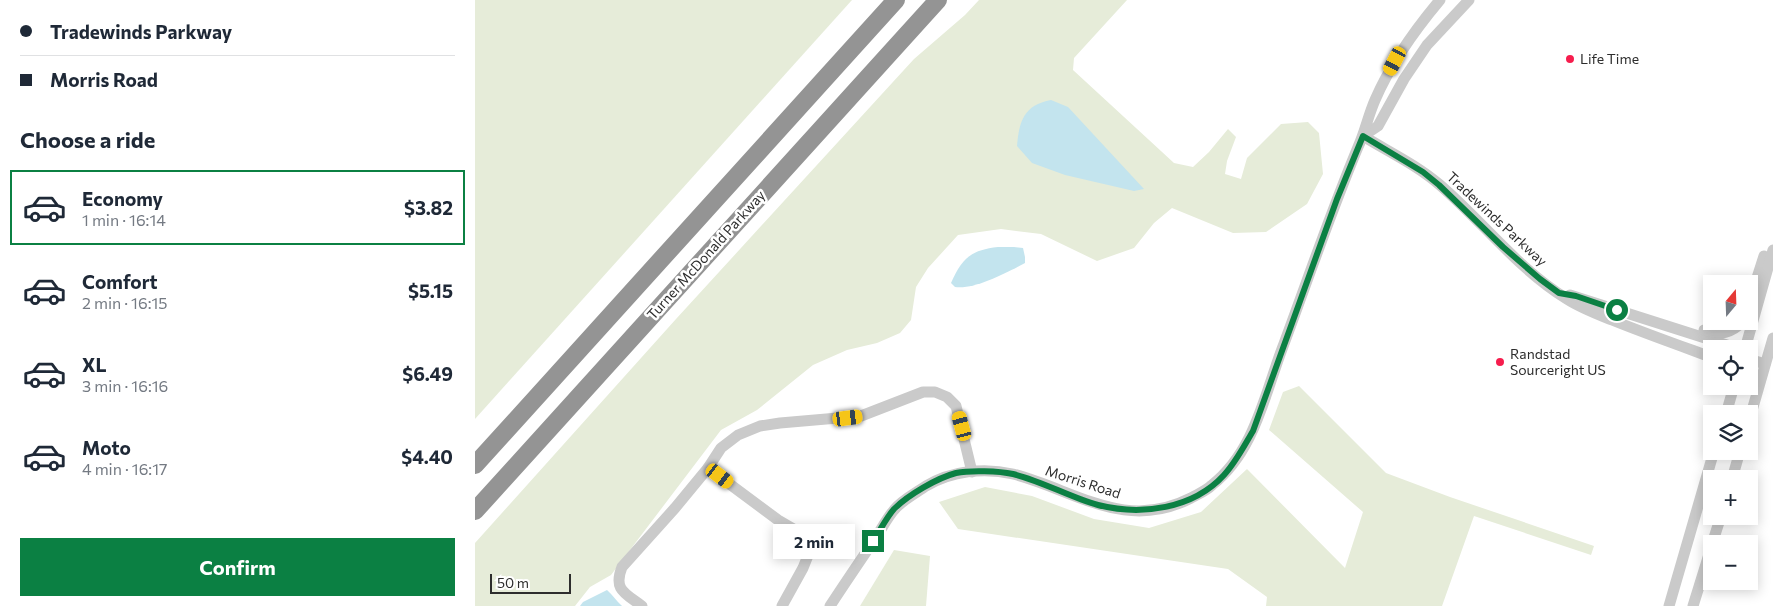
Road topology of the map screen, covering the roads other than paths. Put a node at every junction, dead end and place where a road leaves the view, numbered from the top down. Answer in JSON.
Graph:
{"nodes":[{"id":1,"x":896,"y":0,"type":"edge"},
{"id":2,"x":937,"y":0,"type":"edge"},
{"id":3,"x":1440,"y":0,"type":"edge"},
{"id":4,"x":1469,"y":0,"type":"edge"},
{"id":5,"x":1363,"y":136,"type":"junction"},
{"id":6,"x":1773,"y":249,"type":"edge"},
{"id":7,"x":1758,"y":275,"type":"edge"},
{"id":8,"x":1559,"y":293,"type":"junction"},
{"id":9,"x":1607,"y":308,"type":"junction"},
{"id":10,"x":1734,"y":330,"type":"edge"},
{"id":11,"x":1773,"y":338,"type":"edge"},
{"id":12,"x":1714,"y":340,"type":"edge"},
{"id":13,"x":1748,"y":340,"type":"edge"},
{"id":14,"x":1703,"y":354,"type":"edge"},
{"id":15,"x":1758,"y":362,"type":"edge"},
{"id":16,"x":1765,"y":364,"type":"junction"},
{"id":17,"x":1753,"y":405,"type":"edge"},
{"id":18,"x":1712,"y":460,"type":"edge"},
{"id":19,"x":475,"y":465,"type":"edge"},
{"id":20,"x":708,"y":468,"type":"junction"},
{"id":21,"x":972,"y":472,"type":"junction"},
{"id":22,"x":475,"y":511,"type":"edge"},
{"id":23,"x":1703,"y":574,"type":"edge"},
{"id":24,"x":642,"y":606,"type":"edge"},
{"id":25,"x":782,"y":606,"type":"edge"},
{"id":26,"x":830,"y":606,"type":"edge"},
{"id":27,"x":1669,"y":606,"type":"edge"},
{"id":28,"x":1693,"y":606,"type":"edge"}],
"edges":[{"from":1,"to":19,"type":"highway"},
{"from":2,"to":22,"type":"highway","name":"Turner McDonald Parkway"},
{"from":3,"to":5,"type":"street","name":"Morris Road"},
{"from":4,"to":5,"type":"street","name":"Morris Road"},
{"from":5,"to":8,"type":"street","name":"Tradewinds Parkway"},
{"from":5,"to":21,"type":"street","name":"Morris Road"},
{"from":6,"to":7,"type":"street"},
{"from":6,"to":13,"type":"street"},
{"from":8,"to":9,"type":"street","name":"Tradewinds Parkway"},
{"from":8,"to":14,"type":"street","name":"Tradewinds Parkway"},
{"from":9,"to":10,"type":"street","name":"Tradewinds Parkway"},
{"from":9,"to":12,"type":"street","name":"Tradewinds Parkway"},
{"from":11,"to":16,"type":"street"},
{"from":15,"to":16,"type":"street"},
{"from":16,"to":17,"type":"street"},
{"from":18,"to":27,"type":"street"},
{"from":20,"to":21,"type":"street"},
{"from":20,"to":24,"type":"street"},
{"from":20,"to":25,"type":"street"},
{"from":21,"to":26,"type":"street","name":"Morris Road"},
{"from":23,"to":28,"type":"street"}]}
